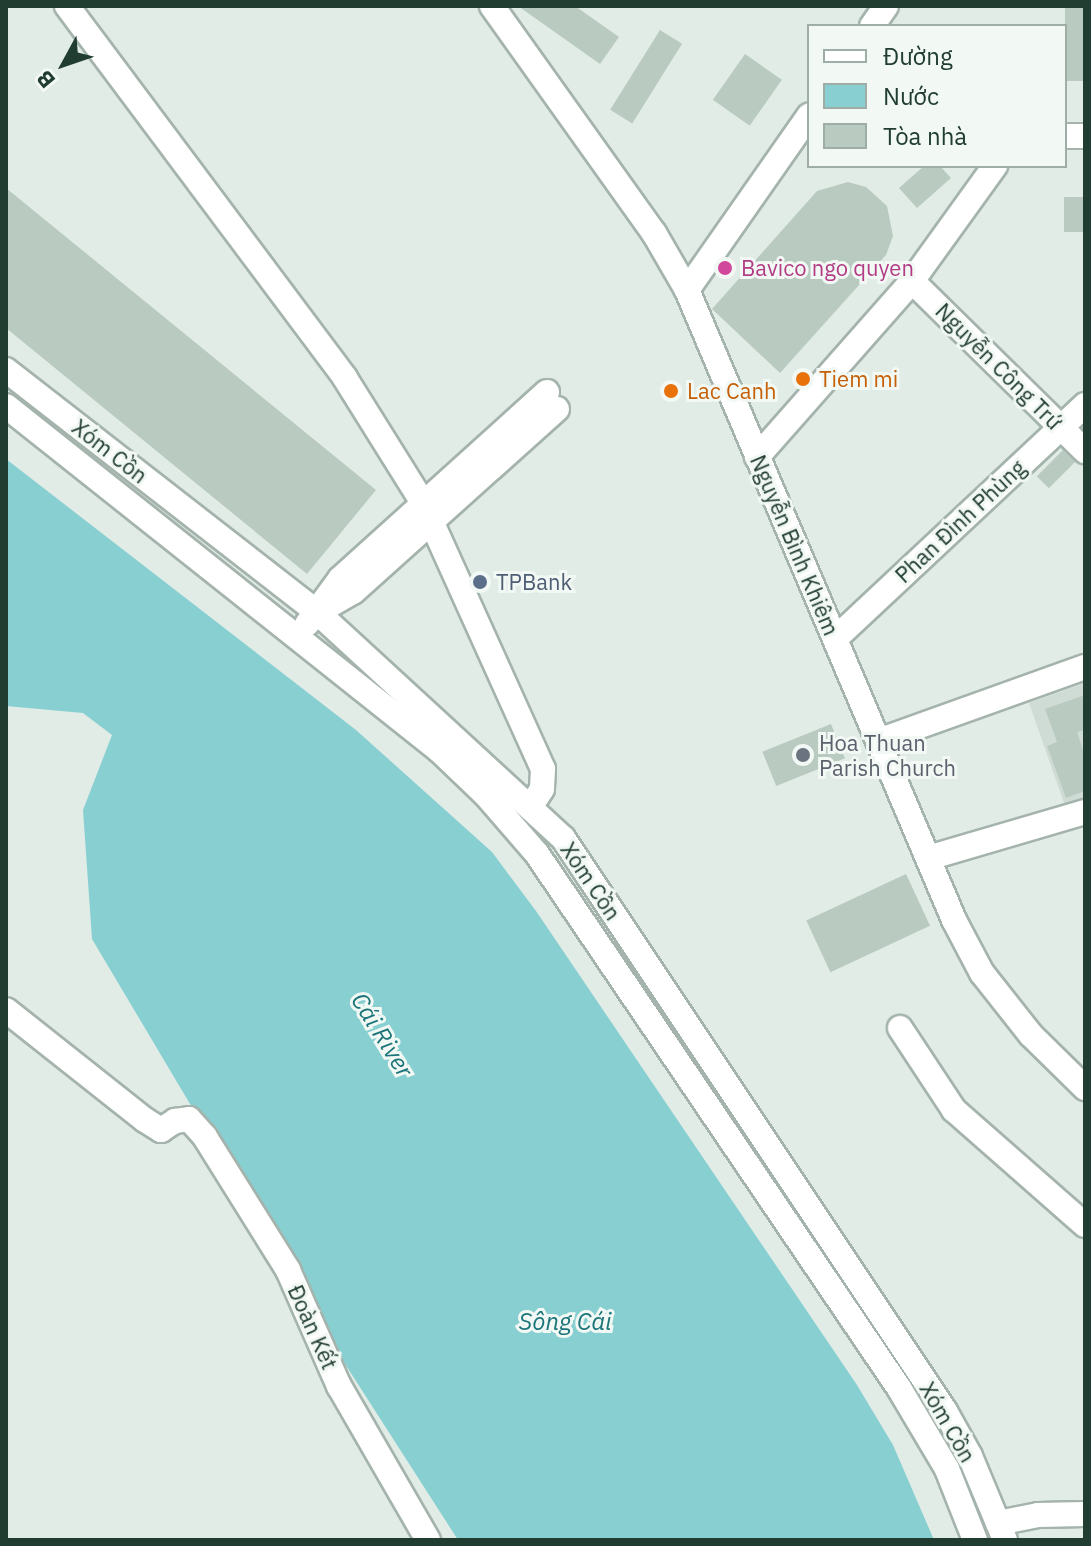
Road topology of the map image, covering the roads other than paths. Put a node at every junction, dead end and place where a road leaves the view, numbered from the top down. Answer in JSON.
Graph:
{"nodes":[{"id":1,"x":67,"y":6,"type":"edge"},
{"id":2,"x":492,"y":6,"type":"edge"},
{"id":3,"x":886,"y":6,"type":"edge"},
{"id":4,"x":873,"y":24,"type":"edge"},
{"id":5,"x":807,"y":119,"type":"edge"},
{"id":6,"x":994,"y":168,"type":"edge"},
{"id":7,"x":912,"y":281,"type":"junction"},
{"id":8,"x":687,"y":290,"type":"junction"},
{"id":9,"x":6,"y":370,"type":"edge"},
{"id":10,"x":552,"y":401,"type":"dead end"},
{"id":11,"x":1085,"y":405,"type":"edge"},
{"id":12,"x":6,"y":406,"type":"edge"},
{"id":13,"x":1060,"y":427,"type":"junction"},
{"id":14,"x":1085,"y":451,"type":"edge"},
{"id":15,"x":757,"y":457,"type":"junction"},
{"id":16,"x":427,"y":511,"type":"junction"},
{"id":17,"x":317,"y":612,"type":"junction"},
{"id":18,"x":297,"y":635,"type":"junction"},
{"id":19,"x":836,"y":638,"type":"junction"},
{"id":20,"x":1085,"y":667,"type":"edge"},
{"id":21,"x":878,"y":741,"type":"junction"},
{"id":22,"x":531,"y":806,"type":"junction"},
{"id":23,"x":1085,"y":812,"type":"edge"},
{"id":24,"x":928,"y":858,"type":"junction"},
{"id":25,"x":6,"y":1010,"type":"edge"},
{"id":26,"x":900,"y":1028,"type":"dead end"},
{"id":27,"x":1085,"y":1088,"type":"edge"},
{"id":28,"x":1085,"y":1225,"type":"edge"},
{"id":29,"x":970,"y":1456,"type":"junction"},
{"id":30,"x":947,"y":1469,"type":"junction"},
{"id":31,"x":1085,"y":1514,"type":"edge"},
{"id":32,"x":1002,"y":1532,"type":"edge"},
{"id":33,"x":428,"y":1540,"type":"edge"},
{"id":34,"x":975,"y":1540,"type":"edge"}],
"edges":[{"from":1,"to":16,"type":"street"},
{"from":2,"to":8,"type":"street","name":"Nguyễn Bình Khiêm"},
{"from":3,"to":4,"type":"street"},
{"from":5,"to":8,"type":"street"},
{"from":6,"to":7,"type":"street"},
{"from":7,"to":13,"type":"street","name":"Nguyễn Công Trứ"},
{"from":7,"to":15,"type":"street"},
{"from":8,"to":15,"type":"street","name":"Nguyễn Bình Khiêm"},
{"from":9,"to":17,"type":"street","name":"Xóm Cồn"},
{"from":10,"to":16,"type":"street"},
{"from":11,"to":13,"type":"street","name":"Phan Đình Phùng"},
{"from":12,"to":18,"type":"street","name":"Xóm Cồn"},
{"from":13,"to":14,"type":"street","name":"Nguyễn Công Trứ"},
{"from":13,"to":19,"type":"street","name":"Phan Đình Phùng"},
{"from":15,"to":19,"type":"street","name":"Nguyễn Bình Khiêm"},
{"from":16,"to":17,"type":"street"},
{"from":16,"to":22,"type":"street"},
{"from":17,"to":18,"type":"street"},
{"from":17,"to":22,"type":"street","name":"Xóm Cồn"},
{"from":18,"to":30,"type":"street","name":"Xóm Cồn"},
{"from":19,"to":21,"type":"street","name":"Nguyễn Bình Khiêm"},
{"from":20,"to":21,"type":"street"},
{"from":21,"to":24,"type":"street","name":"Nguyễn Bình Khiêm"},
{"from":22,"to":29,"type":"street","name":"Xóm Cồn"},
{"from":23,"to":24,"type":"street"},
{"from":24,"to":27,"type":"street","name":"Nguyễn Bình Khiêm"},
{"from":25,"to":33,"type":"street","name":"Đoàn Kết"},
{"from":26,"to":28,"type":"street"},
{"from":29,"to":30,"type":"street"},
{"from":29,"to":32,"type":"street","name":"Xóm Cồn"},
{"from":30,"to":34,"type":"street","name":"Xóm Cồn"},
{"from":31,"to":32,"type":"street"}]}
